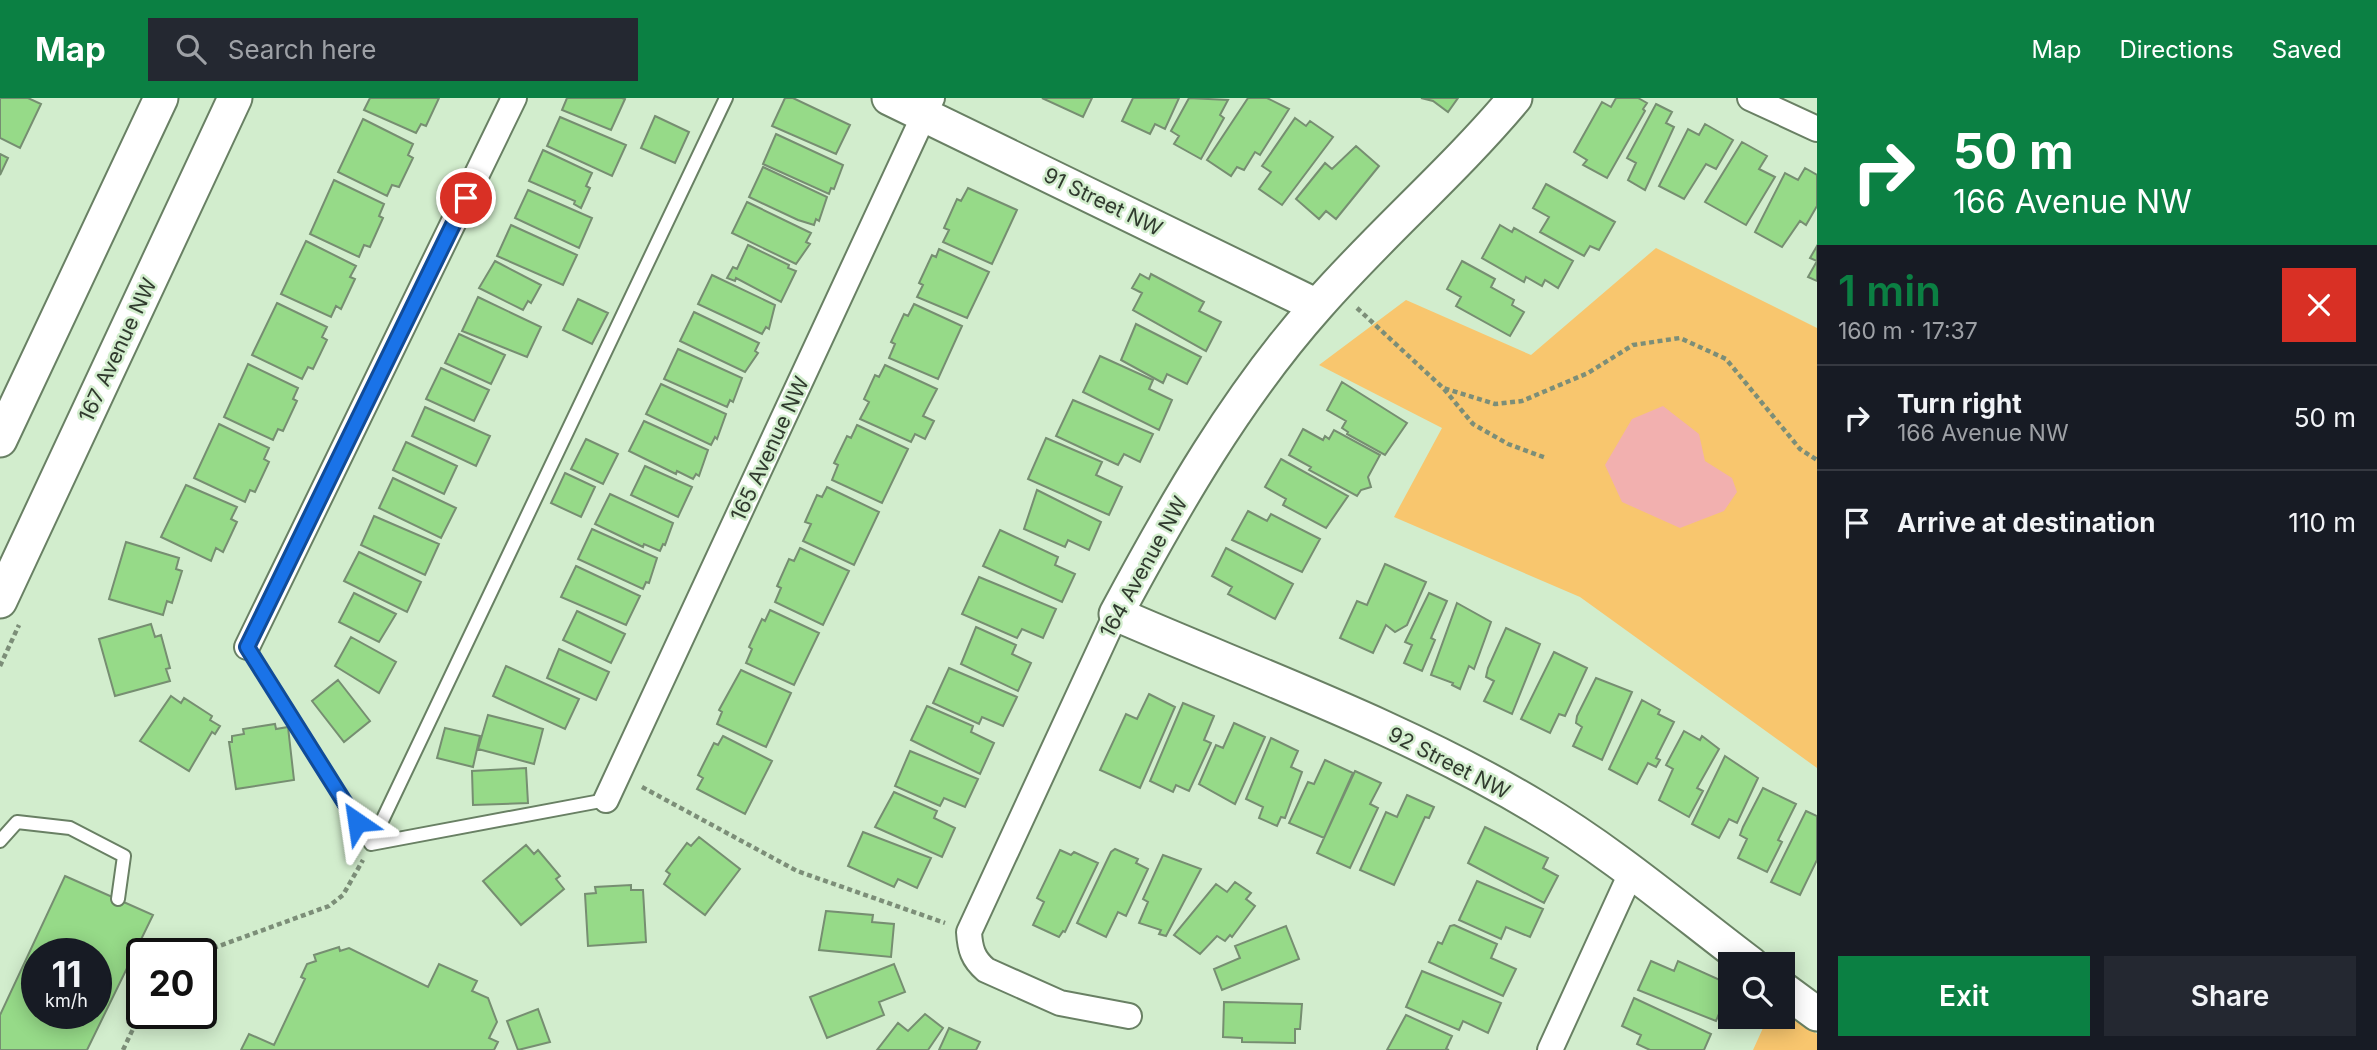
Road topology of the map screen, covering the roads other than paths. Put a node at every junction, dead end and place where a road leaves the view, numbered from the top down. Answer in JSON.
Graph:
{"nodes":[{"id":1,"x":160,"y":98,"type":"edge"},
{"id":2,"x":235,"y":98,"type":"edge"},
{"id":3,"x":514,"y":98,"type":"edge"},
{"id":4,"x":726,"y":98,"type":"edge"},
{"id":5,"x":888,"y":98,"type":"edge"},
{"id":6,"x":1515,"y":98,"type":"edge"},
{"id":7,"x":1750,"y":98,"type":"edge"},
{"id":8,"x":928,"y":107,"type":"edge"},
{"id":9,"x":1817,"y":130,"type":"edge"},
{"id":10,"x":1326,"y":296,"type":"junction"},
{"id":11,"x":0,"y":440,"type":"edge"},
{"id":12,"x":0,"y":601,"type":"edge"},
{"id":13,"x":1116,"y":614,"type":"junction"},
{"id":14,"x":247,"y":647,"type":"joint"},
{"id":15,"x":606,"y":800,"type":"joint"},
{"id":16,"x":0,"y":841,"type":"edge"},
{"id":17,"x":371,"y":844,"type":"junction"},
{"id":18,"x":1631,"y":873,"type":"junction"},
{"id":19,"x":118,"y":899,"type":"dead end"},
{"id":20,"x":1735,"y":952,"type":"edge"},
{"id":21,"x":1795,"y":998,"type":"edge"},
{"id":22,"x":1817,"y":1014,"type":"edge"},
{"id":23,"x":1129,"y":1016,"type":"dead end"},
{"id":24,"x":1550,"y":1050,"type":"edge"}],
"edges":[{"from":1,"to":11,"type":"street"},
{"from":2,"to":12,"type":"street","name":"167 Avenue NW"},
{"from":3,"to":14,"type":"street"},
{"from":4,"to":17,"type":"lane"},
{"from":5,"to":8,"type":"street","name":"91 Street NW"},
{"from":6,"to":10,"type":"street","name":"164 Avenue NW"},
{"from":7,"to":9,"type":"street"},
{"from":8,"to":10,"type":"street","name":"91 Street NW"},
{"from":8,"to":15,"type":"street","name":"165 Avenue NW"},
{"from":10,"to":13,"type":"street","name":"164 Avenue NW"},
{"from":13,"to":18,"type":"street","name":"92 Street NW"},
{"from":13,"to":23,"type":"street","name":"164 Avenue NW"},
{"from":14,"to":17,"type":"lane"},
{"from":15,"to":17,"type":"lane"},
{"from":16,"to":19,"type":"lane"},
{"from":18,"to":20,"type":"street","name":"92 Street NW"},
{"from":18,"to":24,"type":"street"},
{"from":21,"to":22,"type":"street"}]}
